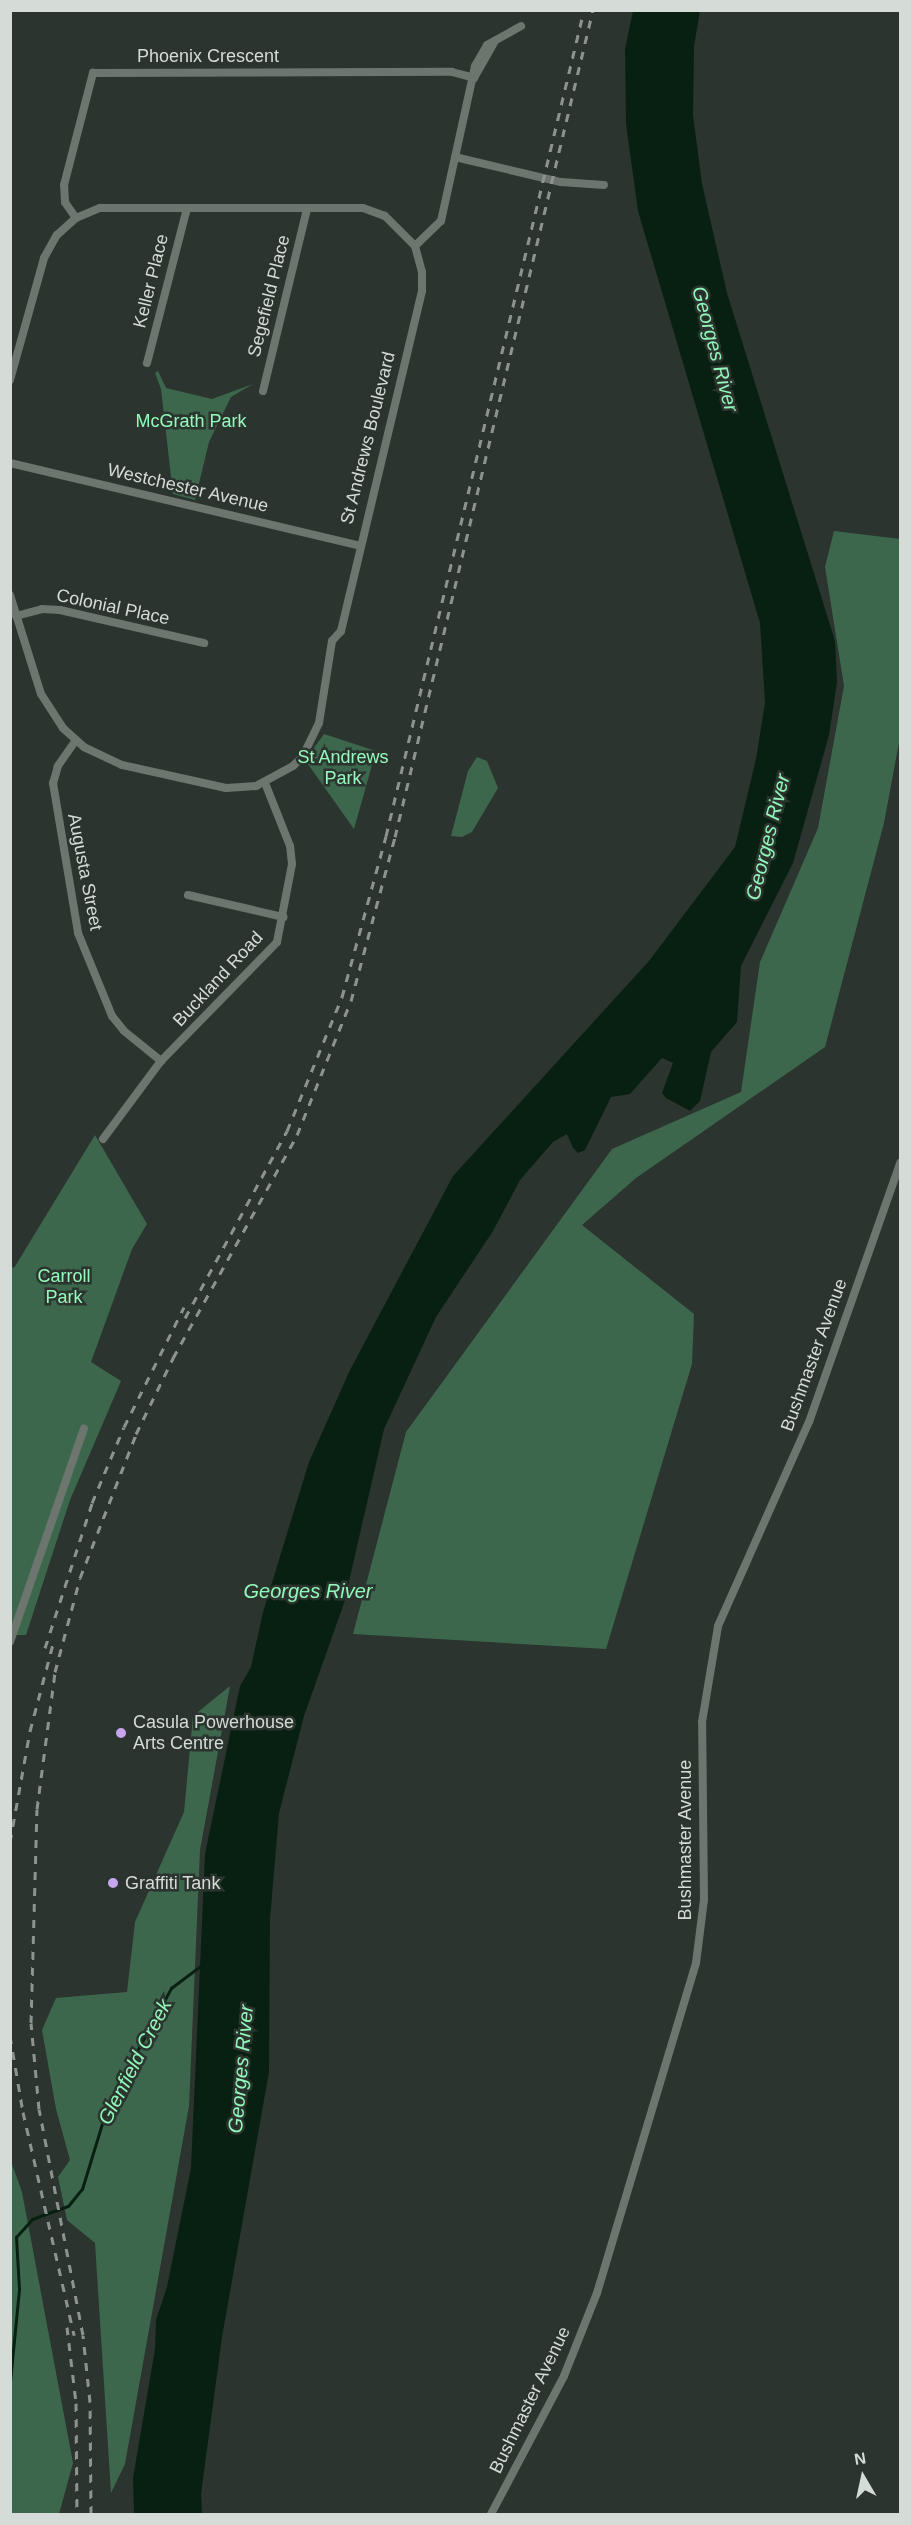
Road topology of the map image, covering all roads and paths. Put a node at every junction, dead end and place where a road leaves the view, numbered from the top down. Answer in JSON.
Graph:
{"nodes":[{"id":1,"x":521,"y":26,"type":"dead end"},
{"id":2,"x":474,"y":78,"type":"junction"},
{"id":3,"x":455,"y":157,"type":"junction"},
{"id":4,"x":604,"y":185,"type":"dead end"},
{"id":5,"x":187,"y":208,"type":"junction"},
{"id":6,"x":307,"y":209,"type":"junction"},
{"id":7,"x":76,"y":218,"type":"junction"},
{"id":8,"x":415,"y":246,"type":"junction"},
{"id":9,"x":14,"y":353,"type":"edge"},
{"id":10,"x":147,"y":363,"type":"dead end"},
{"id":11,"x":10,"y":380,"type":"edge"},
{"id":12,"x":263,"y":391,"type":"dead end"},
{"id":13,"x":10,"y":463,"type":"edge"},
{"id":14,"x":358,"y":545,"type":"junction"},
{"id":15,"x":10,"y":595,"type":"edge"},
{"id":16,"x":16,"y":616,"type":"junction"},
{"id":17,"x":204,"y":643,"type":"dead end"},
{"id":18,"x":76,"y":740,"type":"junction"},
{"id":19,"x":265,"y":783,"type":"junction"},
{"id":20,"x":188,"y":895,"type":"dead end"},
{"id":21,"x":283,"y":917,"type":"junction"},
{"id":22,"x":161,"y":1061,"type":"junction"},
{"id":23,"x":103,"y":1139,"type":"dead end"},
{"id":24,"x":900,"y":1163,"type":"edge"},
{"id":25,"x":84,"y":1428,"type":"dead end"},
{"id":26,"x":10,"y":1642,"type":"edge"},
{"id":27,"x":491,"y":2514,"type":"edge"}],
"edges":[{"from":1,"to":2,"type":"street"},
{"from":2,"to":3,"type":"street"},
{"from":2,"to":7,"type":"street","name":"Phoenix Crescent"},
{"from":3,"to":4,"type":"street"},
{"from":3,"to":8,"type":"street"},
{"from":5,"to":6,"type":"street"},
{"from":5,"to":7,"type":"street"},
{"from":5,"to":10,"type":"street","name":"Keller Place"},
{"from":6,"to":8,"type":"street"},
{"from":6,"to":12,"type":"street","name":"Segefield Place"},
{"from":7,"to":9,"type":"street"},
{"from":8,"to":14,"type":"street","name":"St Andrews Boulevard"},
{"from":9,"to":11,"type":"street"},
{"from":13,"to":14,"type":"street","name":"Westchester Avenue"},
{"from":14,"to":19,"type":"street","name":"St Andrews Boulevard"},
{"from":15,"to":16,"type":"street","name":"St Andrews Boulevard"},
{"from":16,"to":17,"type":"street","name":"Colonial Place"},
{"from":16,"to":18,"type":"street","name":"St Andrews Boulevard"},
{"from":18,"to":19,"type":"street","name":"St Andrews Boulevard"},
{"from":18,"to":22,"type":"street","name":"Augusta Street"},
{"from":19,"to":21,"type":"street","name":"Buckland Road"},
{"from":20,"to":21,"type":"street"},
{"from":21,"to":22,"type":"street","name":"Buckland Road"},
{"from":22,"to":23,"type":"street","name":"Buckland Road"},
{"from":24,"to":27,"type":"street","name":"Bushmaster Avenue"},
{"from":25,"to":26,"type":"street"}]}
